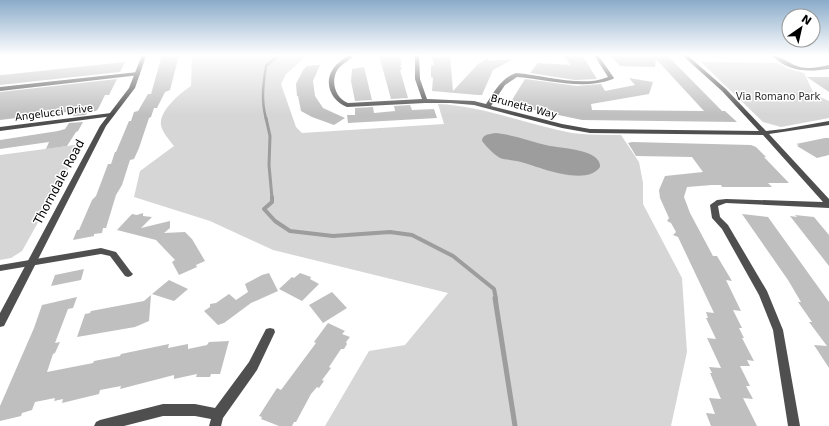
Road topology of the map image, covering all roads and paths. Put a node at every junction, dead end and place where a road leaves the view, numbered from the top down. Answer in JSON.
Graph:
{"nodes":[{"id":1,"x":138,"y":74,"type":"edge"},
{"id":2,"x":130,"y":75,"type":"edge"},
{"id":3,"x":332,"y":75,"type":"edge"},
{"id":4,"x":416,"y":75,"type":"edge"},
{"id":5,"x":513,"y":75,"type":"edge"},
{"id":6,"x":523,"y":75,"type":"edge"},
{"id":7,"x":609,"y":75,"type":"edge"},
{"id":8,"x":707,"y":75,"type":"edge"},
{"id":9,"x":0,"y":89,"type":"edge"},
{"id":10,"x":425,"y":100,"type":"junction"},
{"id":11,"x":487,"y":106,"type":"junction"},
{"id":12,"x":111,"y":115,"type":"junction"},
{"id":13,"x":829,"y":123,"type":"edge"},
{"id":14,"x":0,"y":129,"type":"edge"},
{"id":15,"x":763,"y":133,"type":"junction"},
{"id":16,"x":829,"y":205,"type":"edge"},
{"id":17,"x":32,"y":262,"type":"junction"},
{"id":18,"x":0,"y":268,"type":"edge"},
{"id":19,"x":128,"y":274,"type":"dead end"},
{"id":20,"x":0,"y":323,"type":"edge"},
{"id":21,"x":270,"y":332,"type":"dead end"},
{"id":22,"x":217,"y":420,"type":"edge"},
{"id":23,"x":100,"y":426,"type":"edge"},
{"id":24,"x":794,"y":426,"type":"edge"}],
"edges":[{"from":1,"to":12,"type":"street","name":"Thorndale Road"},
{"from":2,"to":9,"type":"street"},
{"from":3,"to":10,"type":"street","name":"Brunetta Way"},
{"from":4,"to":10,"type":"street"},
{"from":5,"to":11,"type":"street"},
{"from":6,"to":7,"type":"street"},
{"from":8,"to":15,"type":"street"},
{"from":10,"to":11,"type":"street","name":"Brunetta Way"},
{"from":11,"to":15,"type":"street","name":"Brunetta Way"},
{"from":12,"to":14,"type":"street","name":"Angelucci Drive"},
{"from":12,"to":17,"type":"street","name":"Thorndale Road"},
{"from":13,"to":15,"type":"street","name":"Brunetta Way"},
{"from":15,"to":16,"type":"street"},
{"from":16,"to":24,"type":"street"},
{"from":17,"to":18,"type":"street"},
{"from":17,"to":19,"type":"street"},
{"from":17,"to":20,"type":"street","name":"Thorndale Road"},
{"from":21,"to":22,"type":"street"},
{"from":22,"to":23,"type":"street"}]}
